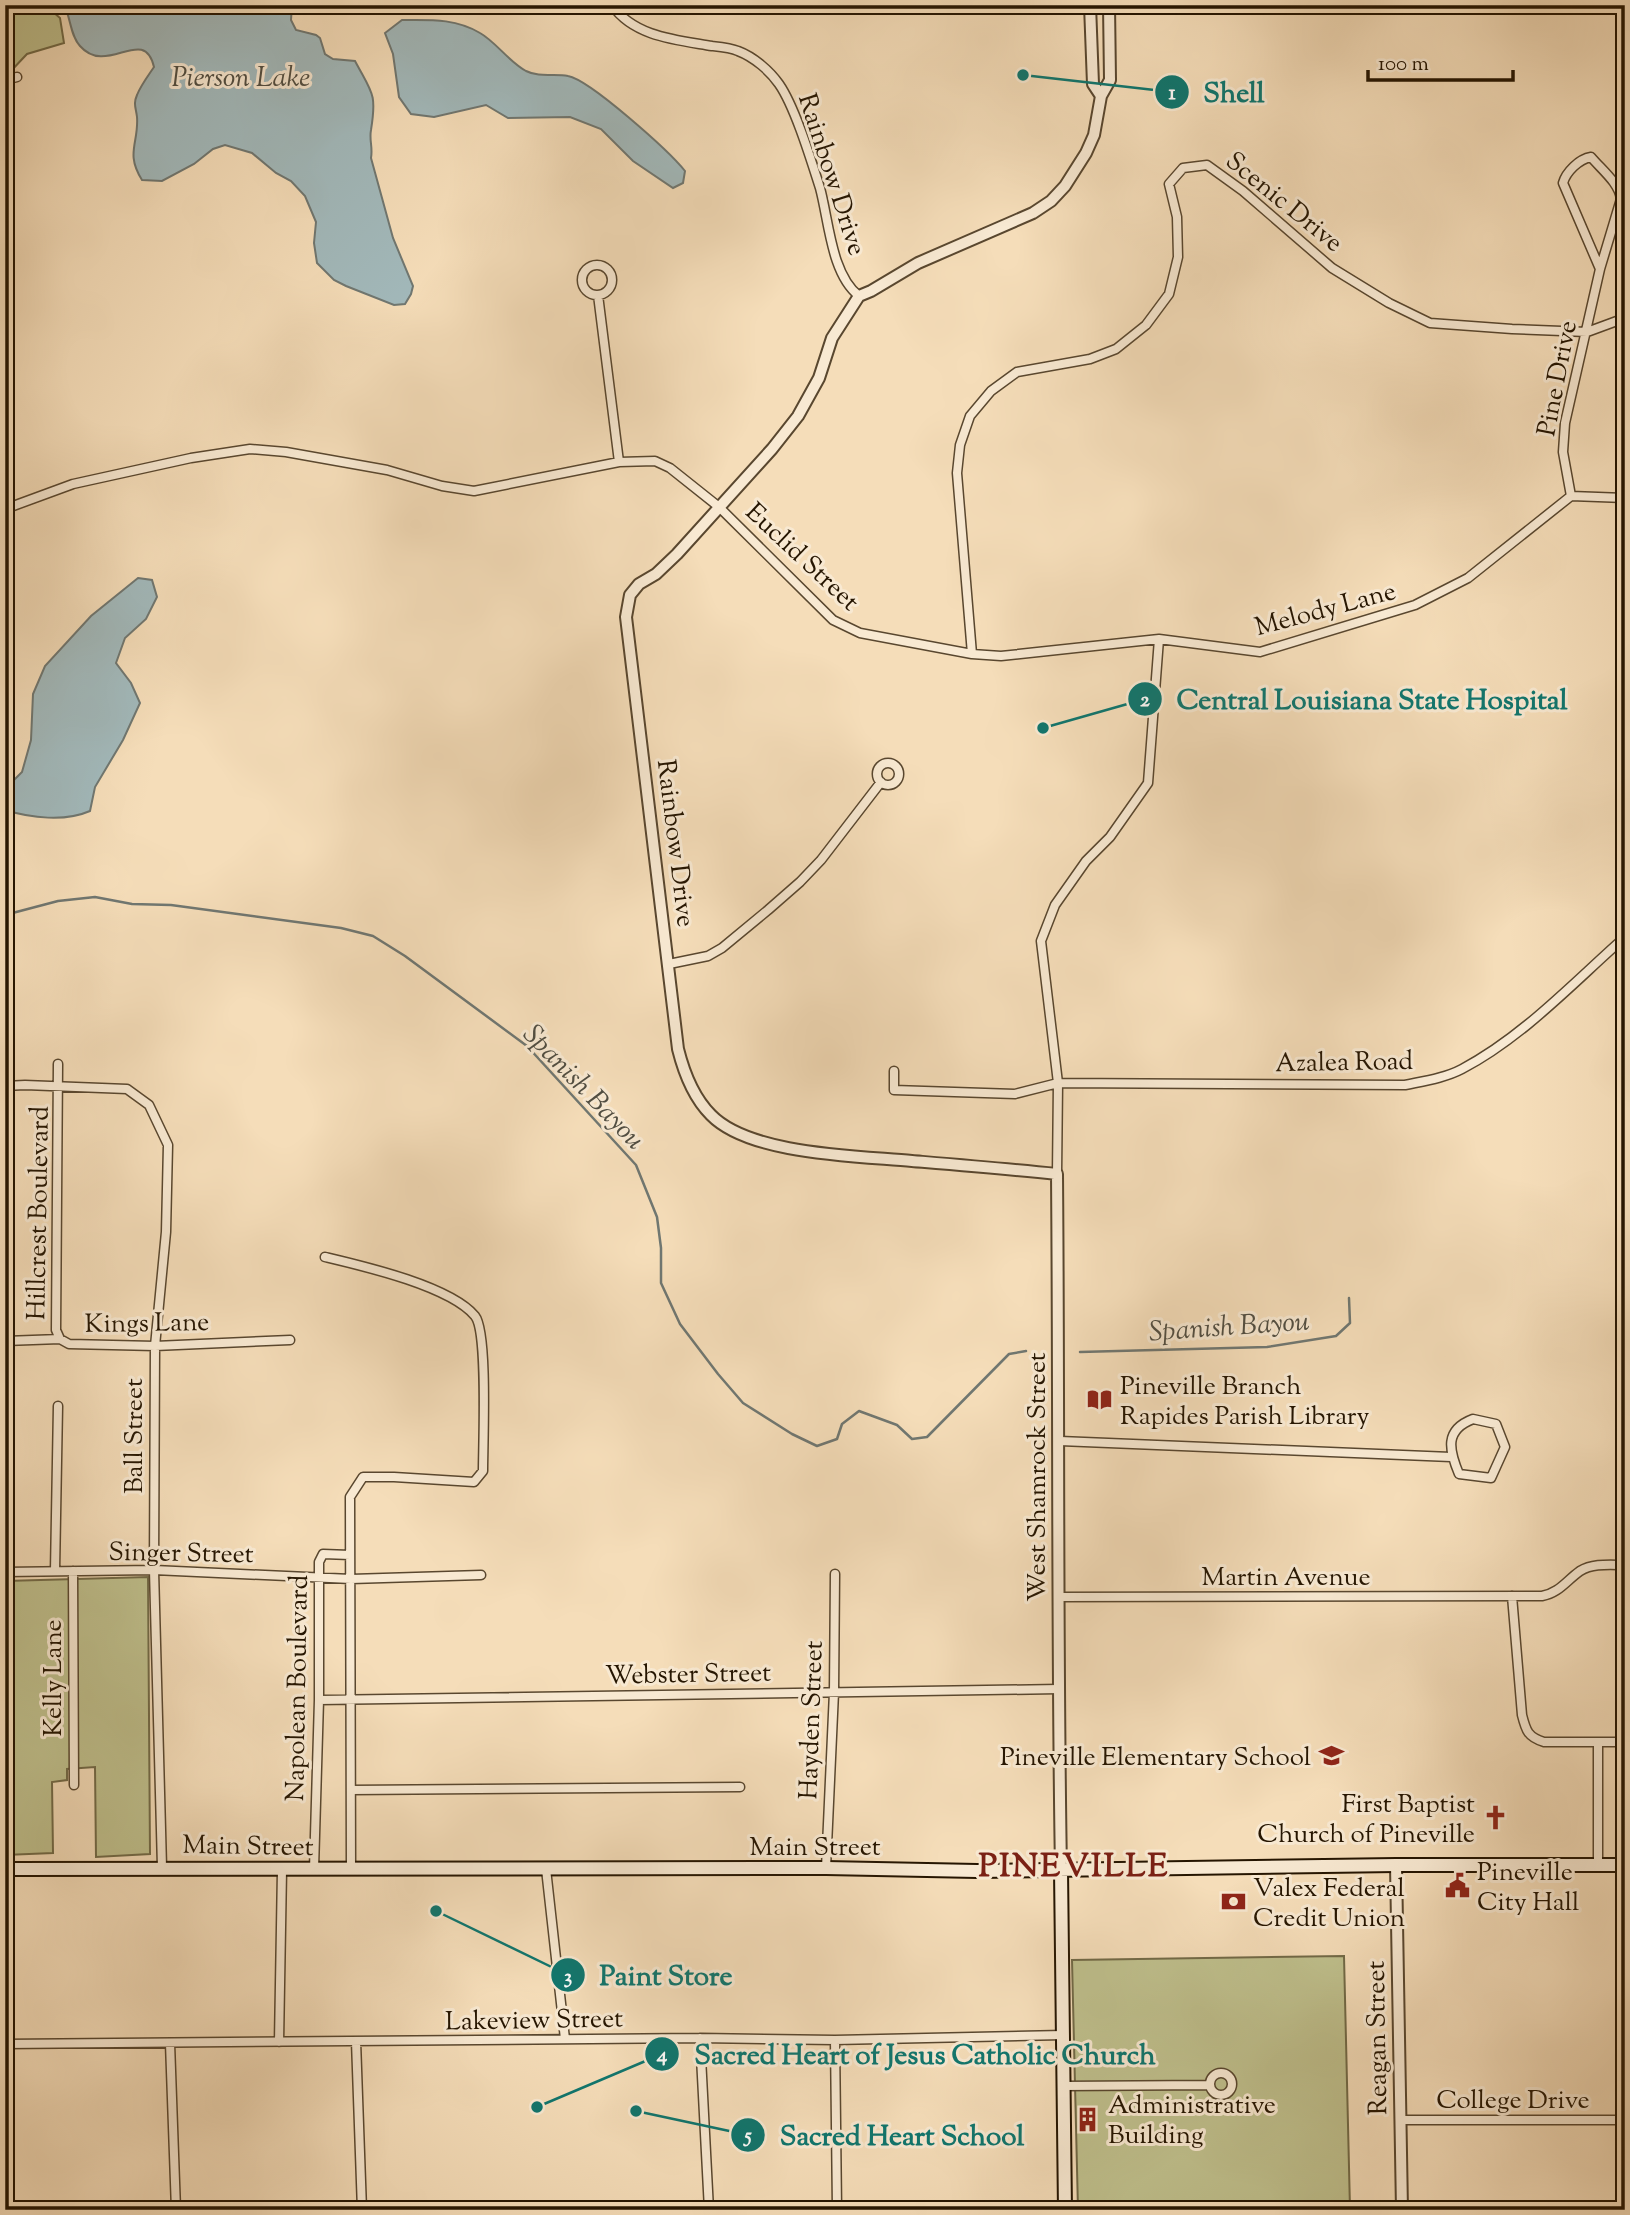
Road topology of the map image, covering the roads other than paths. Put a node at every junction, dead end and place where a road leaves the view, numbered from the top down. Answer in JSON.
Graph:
{"nodes":[{"id":1,"x":612,"y":5,"type":"edge"},
{"id":2,"x":1090,"y":5,"type":"edge"},
{"id":3,"x":1108,"y":5,"type":"edge"},
{"id":4,"x":17,"y":77,"type":"dead end"},
{"id":5,"x":5,"y":80,"type":"edge"},
{"id":6,"x":1101,"y":96,"type":"junction"},
{"id":7,"x":1600,"y":269,"type":"junction"},
{"id":8,"x":598,"y":295,"type":"dead end"},
{"id":9,"x":859,"y":296,"type":"junction"},
{"id":10,"x":1625,"y":318,"type":"edge"},
{"id":11,"x":1587,"y":332,"type":"junction"},
{"id":12,"x":619,"y":462,"type":"junction"},
{"id":13,"x":1571,"y":496,"type":"junction"},
{"id":14,"x":1625,"y":498,"type":"edge"},
{"id":15,"x":719,"y":507,"type":"junction"},
{"id":16,"x":5,"y":509,"type":"edge"},
{"id":17,"x":1159,"y":639,"type":"junction"},
{"id":18,"x":972,"y":654,"type":"junction"},
{"id":19,"x":881,"y":782,"type":"dead end"},
{"id":20,"x":1625,"y":937,"type":"edge"},
{"id":21,"x":669,"y":964,"type":"junction"},
{"id":22,"x":58,"y":1064,"type":"dead end"},
{"id":23,"x":894,"y":1071,"type":"dead end"},
{"id":24,"x":1058,"y":1083,"type":"junction"},
{"id":25,"x":5,"y":1086,"type":"edge"},
{"id":26,"x":60,"y":1086,"type":"junction"},
{"id":27,"x":1057,"y":1174,"type":"junction"},
{"id":28,"x":325,"y":1257,"type":"dead end"},
{"id":29,"x":61,"y":1339,"type":"junction"},
{"id":30,"x":290,"y":1340,"type":"dead end"},
{"id":31,"x":5,"y":1341,"type":"edge"},
{"id":32,"x":155,"y":1346,"type":"junction"},
{"id":33,"x":58,"y":1406,"type":"dead end"},
{"id":34,"x":1060,"y":1441,"type":"junction"},
{"id":35,"x":1451,"y":1457,"type":"junction"},
{"id":36,"x":350,"y":1555,"type":"junction"},
{"id":37,"x":1625,"y":1565,"type":"edge"},
{"id":38,"x":154,"y":1570,"type":"junction"},
{"id":39,"x":55,"y":1571,"type":"junction"},
{"id":40,"x":72,"y":1571,"type":"junction"},
{"id":41,"x":5,"y":1572,"type":"edge"},
{"id":42,"x":835,"y":1574,"type":"dead end"},
{"id":43,"x":481,"y":1576,"type":"dead end"},
{"id":44,"x":318,"y":1577,"type":"junction"},
{"id":45,"x":351,"y":1579,"type":"junction"},
{"id":46,"x":1512,"y":1596,"type":"junction"},
{"id":47,"x":1059,"y":1597,"type":"junction"},
{"id":48,"x":1059,"y":1689,"type":"junction"},
{"id":49,"x":834,"y":1692,"type":"junction"},
{"id":50,"x":351,"y":1699,"type":"junction"},
{"id":51,"x":319,"y":1700,"type":"junction"},
{"id":52,"x":1598,"y":1742,"type":"junction"},
{"id":53,"x":1625,"y":1742,"type":"edge"},
{"id":54,"x":74,"y":1785,"type":"dead end"},
{"id":55,"x":740,"y":1787,"type":"dead end"},
{"id":56,"x":351,"y":1790,"type":"junction"},
{"id":57,"x":1396,"y":1865,"type":"junction"},
{"id":58,"x":1598,"y":1865,"type":"junction"},
{"id":59,"x":1625,"y":1865,"type":"edge"},
{"id":60,"x":162,"y":1867,"type":"junction"},
{"id":61,"x":351,"y":1868,"type":"junction"},
{"id":62,"x":826,"y":1868,"type":"junction"},
{"id":63,"x":5,"y":1869,"type":"edge"},
{"id":64,"x":314,"y":1869,"type":"junction"},
{"id":65,"x":282,"y":1870,"type":"junction"},
{"id":66,"x":546,"y":1870,"type":"junction"},
{"id":67,"x":1061,"y":1870,"type":"junction"},
{"id":68,"x":1063,"y":2035,"type":"junction"},
{"id":69,"x":699,"y":2038,"type":"junction"},
{"id":70,"x":565,"y":2039,"type":"junction"},
{"id":71,"x":835,"y":2040,"type":"junction"},
{"id":72,"x":356,"y":2041,"type":"junction"},
{"id":73,"x":279,"y":2042,"type":"junction"},
{"id":74,"x":170,"y":2043,"type":"junction"},
{"id":75,"x":5,"y":2044,"type":"edge"},
{"id":76,"x":1210,"y":2085,"type":"dead end"},
{"id":77,"x":1063,"y":2086,"type":"junction"},
{"id":78,"x":1401,"y":2120,"type":"junction"},
{"id":79,"x":1625,"y":2120,"type":"edge"},
{"id":80,"x":176,"y":2210,"type":"edge"},
{"id":81,"x":362,"y":2210,"type":"edge"},
{"id":82,"x":709,"y":2210,"type":"edge"},
{"id":83,"x":837,"y":2210,"type":"edge"},
{"id":84,"x":1065,"y":2210,"type":"edge"},
{"id":85,"x":1402,"y":2210,"type":"edge"}],
"edges":[{"from":1,"to":9,"type":"street","name":"Rainbow Drive"},
{"from":2,"to":6,"type":"street","name":"Rainbow Drive"},
{"from":3,"to":6,"type":"street","name":"Rainbow Drive"},
{"from":4,"to":5,"type":"street"},
{"from":6,"to":9,"type":"street","name":"Rainbow Drive"},
{"from":7,"to":7,"type":"street","name":"Pine Drive"},
{"from":7,"to":11,"type":"street","name":"Pine Drive"},
{"from":8,"to":12,"type":"street"},
{"from":9,"to":15,"type":"street","name":"Rainbow Drive"},
{"from":10,"to":11,"type":"street","name":"Scenic Drive"},
{"from":11,"to":13,"type":"street","name":"Pine Drive"},
{"from":11,"to":18,"type":"street","name":"Scenic Drive"},
{"from":12,"to":15,"type":"street","name":"Euclid Street"},
{"from":12,"to":16,"type":"street","name":"Euclid Street"},
{"from":13,"to":14,"type":"street"},
{"from":13,"to":17,"type":"street","name":"Melody Lane"},
{"from":15,"to":18,"type":"street","name":"Euclid Street"},
{"from":15,"to":21,"type":"street","name":"Rainbow Drive"},
{"from":17,"to":18,"type":"street","name":"Melody Lane"},
{"from":17,"to":24,"type":"street","name":"West Shamrock Street"},
{"from":19,"to":21,"type":"street"},
{"from":20,"to":24,"type":"street","name":"Azalea Road"},
{"from":21,"to":27,"type":"street","name":"Rainbow Drive"},
{"from":22,"to":26,"type":"street","name":"Hillcrest Boulevard"},
{"from":23,"to":24,"type":"street","name":"Azalea Road"},
{"from":24,"to":27,"type":"street","name":"West Shamrock Street"},
{"from":25,"to":26,"type":"street","name":"Hillcrest Boulevard"},
{"from":26,"to":29,"type":"street","name":"Hillcrest Boulevard"},
{"from":26,"to":32,"type":"street","name":"Ball Street"},
{"from":27,"to":34,"type":"street","name":"West Shamrock Street"},
{"from":28,"to":36,"type":"street"},
{"from":29,"to":31,"type":"street","name":"Kings Lane"},
{"from":29,"to":32,"type":"street","name":"Kings Lane"},
{"from":30,"to":32,"type":"street","name":"Kings Lane"},
{"from":32,"to":38,"type":"street","name":"Ball Street"},
{"from":33,"to":39,"type":"street"},
{"from":34,"to":35,"type":"street"},
{"from":34,"to":47,"type":"street","name":"West Shamrock Street"},
{"from":35,"to":35,"type":"street"},
{"from":36,"to":44,"type":"street","name":"Napolean Boulevard"},
{"from":36,"to":45,"type":"street","name":"Napolean Boulevard"},
{"from":37,"to":46,"type":"street","name":"Martin Avenue"},
{"from":38,"to":40,"type":"street","name":"Singer Street"},
{"from":38,"to":44,"type":"street","name":"Singer Street"},
{"from":38,"to":60,"type":"street","name":"Ball Street"},
{"from":39,"to":40,"type":"street","name":"Singer Street"},
{"from":39,"to":41,"type":"street","name":"Singer Street"},
{"from":40,"to":54,"type":"street","name":"Kelly Lane"},
{"from":42,"to":49,"type":"street","name":"Hayden Street"},
{"from":43,"to":45,"type":"street","name":"Singer Street"},
{"from":44,"to":45,"type":"street","name":"Singer Street"},
{"from":44,"to":51,"type":"street","name":"Napolean Boulevard"},
{"from":45,"to":50,"type":"street","name":"Napolean Boulevard"},
{"from":46,"to":47,"type":"street","name":"Martin Avenue"},
{"from":46,"to":52,"type":"street"},
{"from":47,"to":48,"type":"street","name":"West Shamrock Street"},
{"from":48,"to":49,"type":"street","name":"Webster Street"},
{"from":48,"to":67,"type":"street","name":"West Shamrock Street"},
{"from":49,"to":50,"type":"street","name":"Webster Street"},
{"from":49,"to":62,"type":"street","name":"Hayden Street"},
{"from":50,"to":51,"type":"street","name":"Webster Street"},
{"from":50,"to":56,"type":"street","name":"Napolean Boulevard"},
{"from":51,"to":64,"type":"street","name":"Napolean Boulevard"},
{"from":52,"to":53,"type":"street"},
{"from":52,"to":58,"type":"street"},
{"from":55,"to":56,"type":"street"},
{"from":56,"to":61,"type":"street","name":"Napolean Boulevard"},
{"from":57,"to":58,"type":"main road","name":"Main Street"},
{"from":57,"to":67,"type":"main road","name":"Main Street"},
{"from":57,"to":78,"type":"street","name":"Reagan Street"},
{"from":58,"to":59,"type":"main road","name":"Main Street"},
{"from":60,"to":63,"type":"main road","name":"Main Street"},
{"from":60,"to":65,"type":"main road","name":"Main Street"},
{"from":61,"to":64,"type":"main road","name":"Main Street"},
{"from":61,"to":66,"type":"main road","name":"Main Street"},
{"from":62,"to":66,"type":"main road","name":"Main Street"},
{"from":62,"to":67,"type":"main road","name":"Main Street"},
{"from":64,"to":65,"type":"main road","name":"Main Street"},
{"from":65,"to":73,"type":"street"},
{"from":66,"to":70,"type":"street"},
{"from":67,"to":68,"type":"main road"},
{"from":68,"to":71,"type":"street","name":"Lakeview Street"},
{"from":68,"to":77,"type":"main road"},
{"from":69,"to":70,"type":"street","name":"Lakeview Street"},
{"from":69,"to":71,"type":"street","name":"Lakeview Street"},
{"from":69,"to":82,"type":"street"},
{"from":70,"to":72,"type":"street","name":"Lakeview Street"},
{"from":71,"to":83,"type":"street"},
{"from":72,"to":73,"type":"street","name":"Lakeview Street"},
{"from":72,"to":81,"type":"street"},
{"from":73,"to":74,"type":"street","name":"Lakeview Street"},
{"from":74,"to":75,"type":"street","name":"Lakeview Street"},
{"from":74,"to":80,"type":"street"},
{"from":76,"to":77,"type":"street"},
{"from":77,"to":84,"type":"main road"},
{"from":78,"to":79,"type":"street","name":"College Drive"},
{"from":78,"to":85,"type":"street","name":"Reagan Street"}]}
